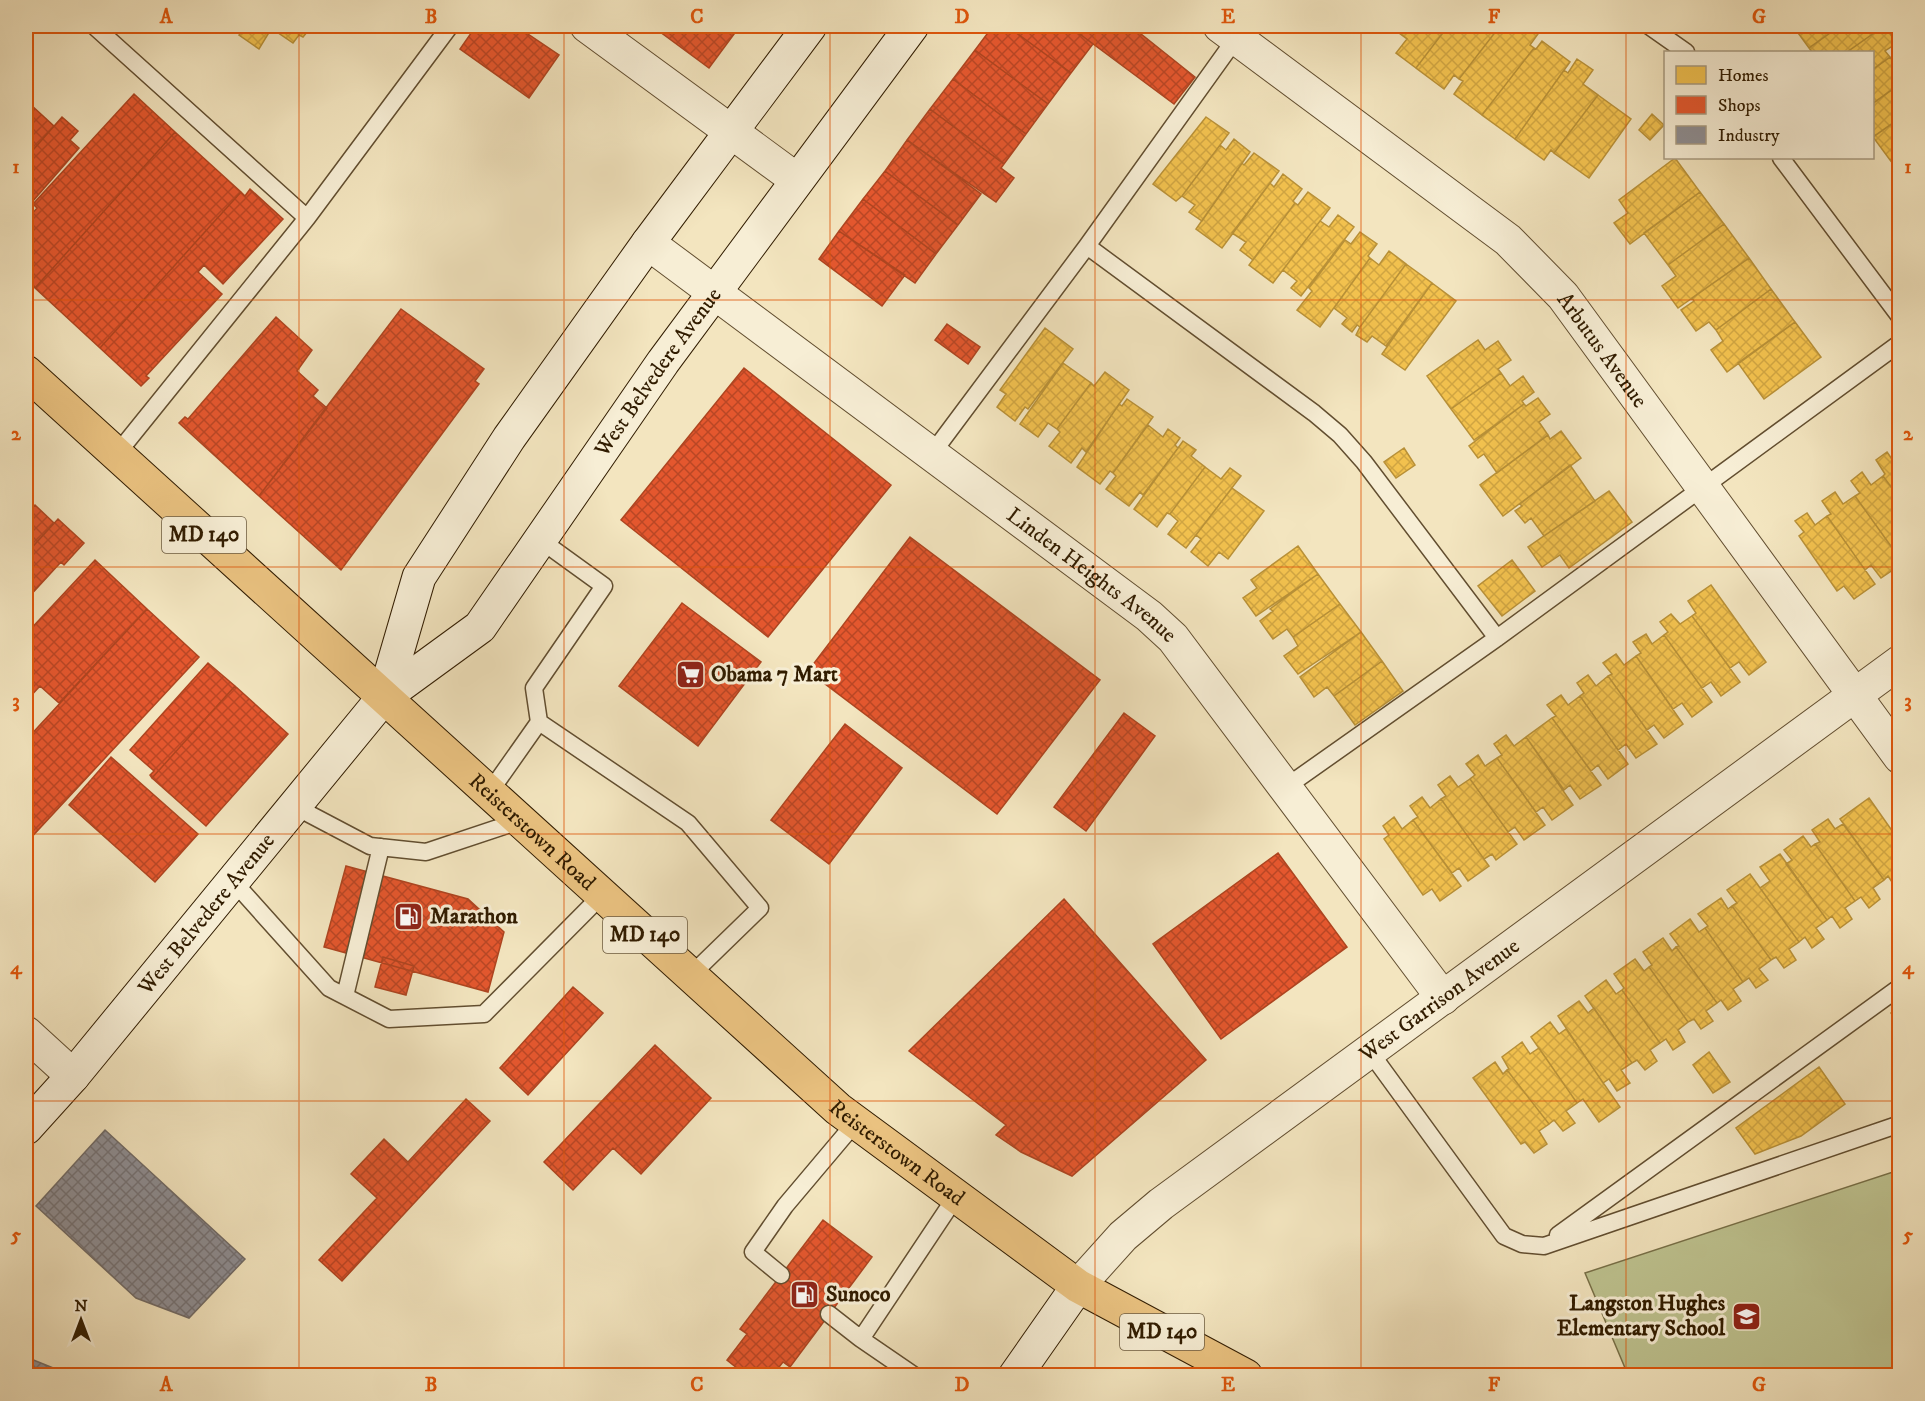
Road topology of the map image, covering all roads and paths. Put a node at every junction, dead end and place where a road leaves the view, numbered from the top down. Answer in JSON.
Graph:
{"nodes":[{"id":1,"x":94,"y":26,"type":"edge"},
{"id":2,"x":450,"y":26,"type":"edge"},
{"id":3,"x":587,"y":26,"type":"edge"},
{"id":4,"x":810,"y":26,"type":"edge"},
{"id":5,"x":912,"y":26,"type":"edge"},
{"id":6,"x":1649,"y":26,"type":"edge"},
{"id":7,"x":1234,"y":30,"type":"edge"},
{"id":8,"x":1685,"y":51,"type":"edge"},
{"id":9,"x":730,"y":132,"type":"junction"},
{"id":10,"x":1782,"y":159,"type":"edge"},
{"id":11,"x":797,"y":180,"type":"junction"},
{"id":12,"x":307,"y":218,"type":"junction"},
{"id":13,"x":648,"y":243,"type":"junction"},
{"id":14,"x":1087,"y":246,"type":"junction"},
{"id":15,"x":714,"y":292,"type":"junction"},
{"id":16,"x":1899,"y":317,"type":"edge"},
{"id":17,"x":1899,"y":343,"type":"edge"},
{"id":18,"x":26,"y":372,"type":"edge"},
{"id":19,"x":116,"y":455,"type":"junction"},
{"id":20,"x":931,"y":455,"type":"junction"},
{"id":21,"x":1703,"y":488,"type":"junction"},
{"id":22,"x":539,"y":539,"type":"junction"},
{"id":23,"x":1497,"y":638,"type":"junction"},
{"id":24,"x":1899,"y":662,"type":"edge"},
{"id":25,"x":1854,"y":695,"type":"junction"},
{"id":26,"x":384,"y":697,"type":"junction"},
{"id":27,"x":539,"y":722,"type":"junction"},
{"id":28,"x":1899,"y":757,"type":"edge"},
{"id":29,"x":1286,"y":787,"type":"junction"},
{"id":30,"x":489,"y":793,"type":"junction"},
{"id":31,"x":294,"y":806,"type":"junction"},
{"id":32,"x":519,"y":821,"type":"junction"},
{"id":33,"x":381,"y":847,"type":"junction"},
{"id":34,"x":233,"y":881,"type":"junction"},
{"id":35,"x":601,"y":896,"type":"junction"},
{"id":36,"x":690,"y":976,"type":"junction"},
{"id":37,"x":1899,"y":987,"type":"edge"},
{"id":38,"x":345,"y":996,"type":"junction"},
{"id":39,"x":1443,"y":998,"type":"junction"},
{"id":40,"x":26,"y":1033,"type":"edge"},
{"id":41,"x":1370,"y":1052,"type":"junction"},
{"id":42,"x":73,"y":1076,"type":"junction"},
{"id":43,"x":855,"y":1123,"type":"junction"},
{"id":44,"x":1899,"y":1124,"type":"edge"},
{"id":45,"x":26,"y":1128,"type":"edge"},
{"id":46,"x":956,"y":1198,"type":"junction"},
{"id":47,"x":1544,"y":1246,"type":"junction"},
{"id":48,"x":781,"y":1275,"type":"dead end"},
{"id":49,"x":1078,"y":1286,"type":"junction"},
{"id":50,"x":829,"y":1314,"type":"dead end"},
{"id":51,"x":861,"y":1339,"type":"junction"},
{"id":52,"x":1213,"y":1367,"type":"edge"},
{"id":53,"x":915,"y":1376,"type":"edge"},
{"id":54,"x":1015,"y":1376,"type":"edge"},
{"id":55,"x":1246,"y":1376,"type":"edge"}],
"edges":[{"from":1,"to":12,"type":"lane"},
{"from":2,"to":12,"type":"lane"},
{"from":3,"to":9,"type":"street"},
{"from":4,"to":9,"type":"street","name":"West Belvedere Avenue"},
{"from":5,"to":11,"type":"street","name":"West Belvedere Avenue"},
{"from":6,"to":8,"type":"lane"},
{"from":7,"to":14,"type":"lane"},
{"from":7,"to":21,"type":"street","name":"Arbutus Avenue"},
{"from":9,"to":11,"type":"street"},
{"from":9,"to":13,"type":"street","name":"West Belvedere Avenue"},
{"from":10,"to":16,"type":"lane"},
{"from":11,"to":15,"type":"street","name":"West Belvedere Avenue"},
{"from":12,"to":19,"type":"lane"},
{"from":13,"to":15,"type":"street","name":"Linden Heights Avenue"},
{"from":13,"to":26,"type":"street","name":"West Belvedere Avenue"},
{"from":14,"to":20,"type":"lane"},
{"from":14,"to":23,"type":"lane"},
{"from":15,"to":20,"type":"street","name":"Linden Heights Avenue"},
{"from":15,"to":22,"type":"street","name":"West Belvedere Avenue"},
{"from":17,"to":21,"type":"lane"},
{"from":18,"to":19,"type":"main road","name":"Reisterstown Road","number":"MD 140"},
{"from":19,"to":26,"type":"main road","name":"Reisterstown Road","number":"MD 140"},
{"from":20,"to":29,"type":"street","name":"Linden Heights Avenue"},
{"from":21,"to":23,"type":"lane"},
{"from":21,"to":25,"type":"street","name":"Arbutus Avenue"},
{"from":22,"to":26,"type":"street","name":"West Belvedere Avenue"},
{"from":22,"to":27,"type":"lane"},
{"from":23,"to":29,"type":"lane"},
{"from":24,"to":25,"type":"street","name":"West Garrison Avenue"},
{"from":25,"to":28,"type":"street","name":"Arbutus Avenue"},
{"from":25,"to":39,"type":"street","name":"West Garrison Avenue"},
{"from":26,"to":30,"type":"main road","name":"Reisterstown Road","number":"MD 140"},
{"from":26,"to":31,"type":"street","name":"West Belvedere Avenue"},
{"from":27,"to":30,"type":"lane"},
{"from":27,"to":36,"type":"lane"},
{"from":29,"to":39,"type":"street","name":"Linden Heights Avenue"},
{"from":30,"to":32,"type":"main road","name":"Reisterstown Road","number":"MD 140"},
{"from":31,"to":33,"type":"lane"},
{"from":31,"to":34,"type":"street","name":"West Belvedere Avenue"},
{"from":32,"to":33,"type":"lane"},
{"from":32,"to":35,"type":"main road","name":"Reisterstown Road","number":"MD 140"},
{"from":33,"to":38,"type":"lane"},
{"from":34,"to":38,"type":"lane"},
{"from":34,"to":42,"type":"street","name":"West Belvedere Avenue"},
{"from":35,"to":36,"type":"main road","name":"Reisterstown Road","number":"MD 140"},
{"from":35,"to":38,"type":"lane"},
{"from":36,"to":43,"type":"main road","name":"Reisterstown Road","number":"MD 140"},
{"from":37,"to":47,"type":"lane"},
{"from":39,"to":41,"type":"street","name":"West Garrison Avenue"},
{"from":40,"to":42,"type":"street"},
{"from":41,"to":47,"type":"lane"},
{"from":41,"to":49,"type":"street","name":"West Garrison Avenue"},
{"from":42,"to":45,"type":"street","name":"West Belvedere Avenue"},
{"from":43,"to":46,"type":"main road","name":"Reisterstown Road","number":"MD 140"},
{"from":43,"to":48,"type":"lane"},
{"from":44,"to":47,"type":"lane"},
{"from":46,"to":49,"type":"main road","name":"Reisterstown Road","number":"MD 140"},
{"from":46,"to":51,"type":"lane"},
{"from":49,"to":52,"type":"main road","name":"Reisterstown Road","number":"MD 140"},
{"from":49,"to":54,"type":"street","name":"West Garrison Avenue"},
{"from":50,"to":51,"type":"lane"},
{"from":51,"to":53,"type":"lane"},
{"from":52,"to":55,"type":"main road","name":"Reisterstown Road","number":"MD 140"}]}
